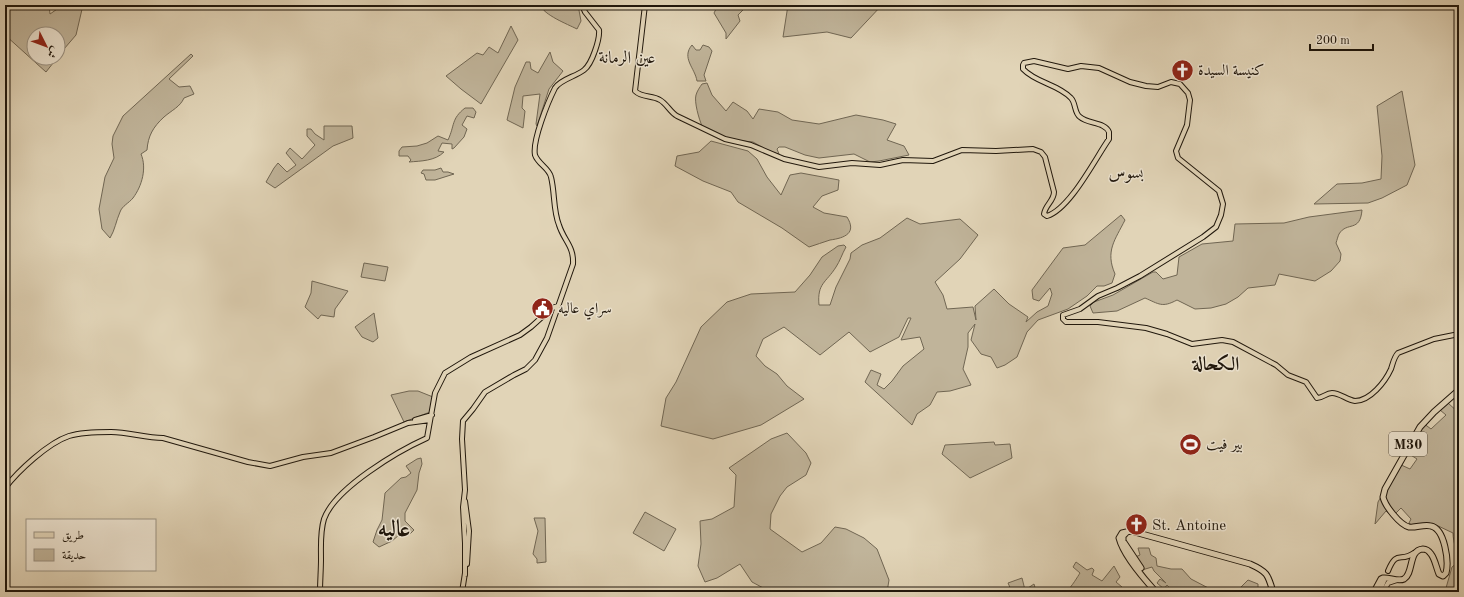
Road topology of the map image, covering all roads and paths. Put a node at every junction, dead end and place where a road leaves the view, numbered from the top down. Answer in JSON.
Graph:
{"nodes":[{"id":1,"x":582,"y":5,"type":"edge"},
{"id":2,"x":645,"y":5,"type":"edge"},
{"id":3,"x":558,"y":306,"type":"junction"},
{"id":4,"x":1459,"y":334,"type":"edge"},
{"id":5,"x":1459,"y":389,"type":"edge"},
{"id":6,"x":431,"y":418,"type":"junction"},
{"id":7,"x":303,"y":451,"type":"dead end"},
{"id":8,"x":303,"y":457,"type":"junction"},
{"id":9,"x":5,"y":488,"type":"edge"},
{"id":10,"x":1416,"y":552,"type":"junction"},
{"id":11,"x":1407,"y":557,"type":"junction"},
{"id":12,"x":1412,"y":562,"type":"junction"},
{"id":13,"x":1388,"y":572,"type":"dead end"},
{"id":14,"x":1391,"y":578,"type":"junction"},
{"id":15,"x":1397,"y":579,"type":"junction"},
{"id":16,"x":1384,"y":581,"type":"dead end"},
{"id":17,"x":1271,"y":585,"type":"junction"},
{"id":18,"x":320,"y":592,"type":"edge"},
{"id":19,"x":462,"y":592,"type":"edge"},
{"id":20,"x":1156,"y":592,"type":"edge"},
{"id":21,"x":1160,"y":592,"type":"edge"},
{"id":22,"x":1272,"y":592,"type":"edge"},
{"id":23,"x":1374,"y":592,"type":"edge"},
{"id":24,"x":1381,"y":592,"type":"edge"}],
"edges":[{"from":1,"to":3,"type":"main road"},
{"from":2,"to":4,"type":"main road"},
{"from":3,"to":6,"type":"main road"},
{"from":3,"to":19,"type":"main road"},
{"from":5,"to":10,"type":"highway","number":"M30"},
{"from":6,"to":8,"type":"main road"},
{"from":6,"to":18,"type":"main road"},
{"from":7,"to":8,"type":"main road"},
{"from":8,"to":9,"type":"main road"},
{"from":10,"to":11,"type":"main road"},
{"from":10,"to":12,"type":"highway"},
{"from":11,"to":12,"type":"main road"},
{"from":11,"to":13,"type":"main road"},
{"from":12,"to":15,"type":"highway"},
{"from":14,"to":15,"type":"highway"},
{"from":14,"to":23,"type":"highway"},
{"from":14,"to":24,"type":"main road"},
{"from":15,"to":24,"type":"main road"},
{"from":16,"to":24,"type":"main road"},
{"from":17,"to":20,"type":"highway"},
{"from":17,"to":21,"type":"highway"},
{"from":17,"to":22,"type":"highway"}]}
